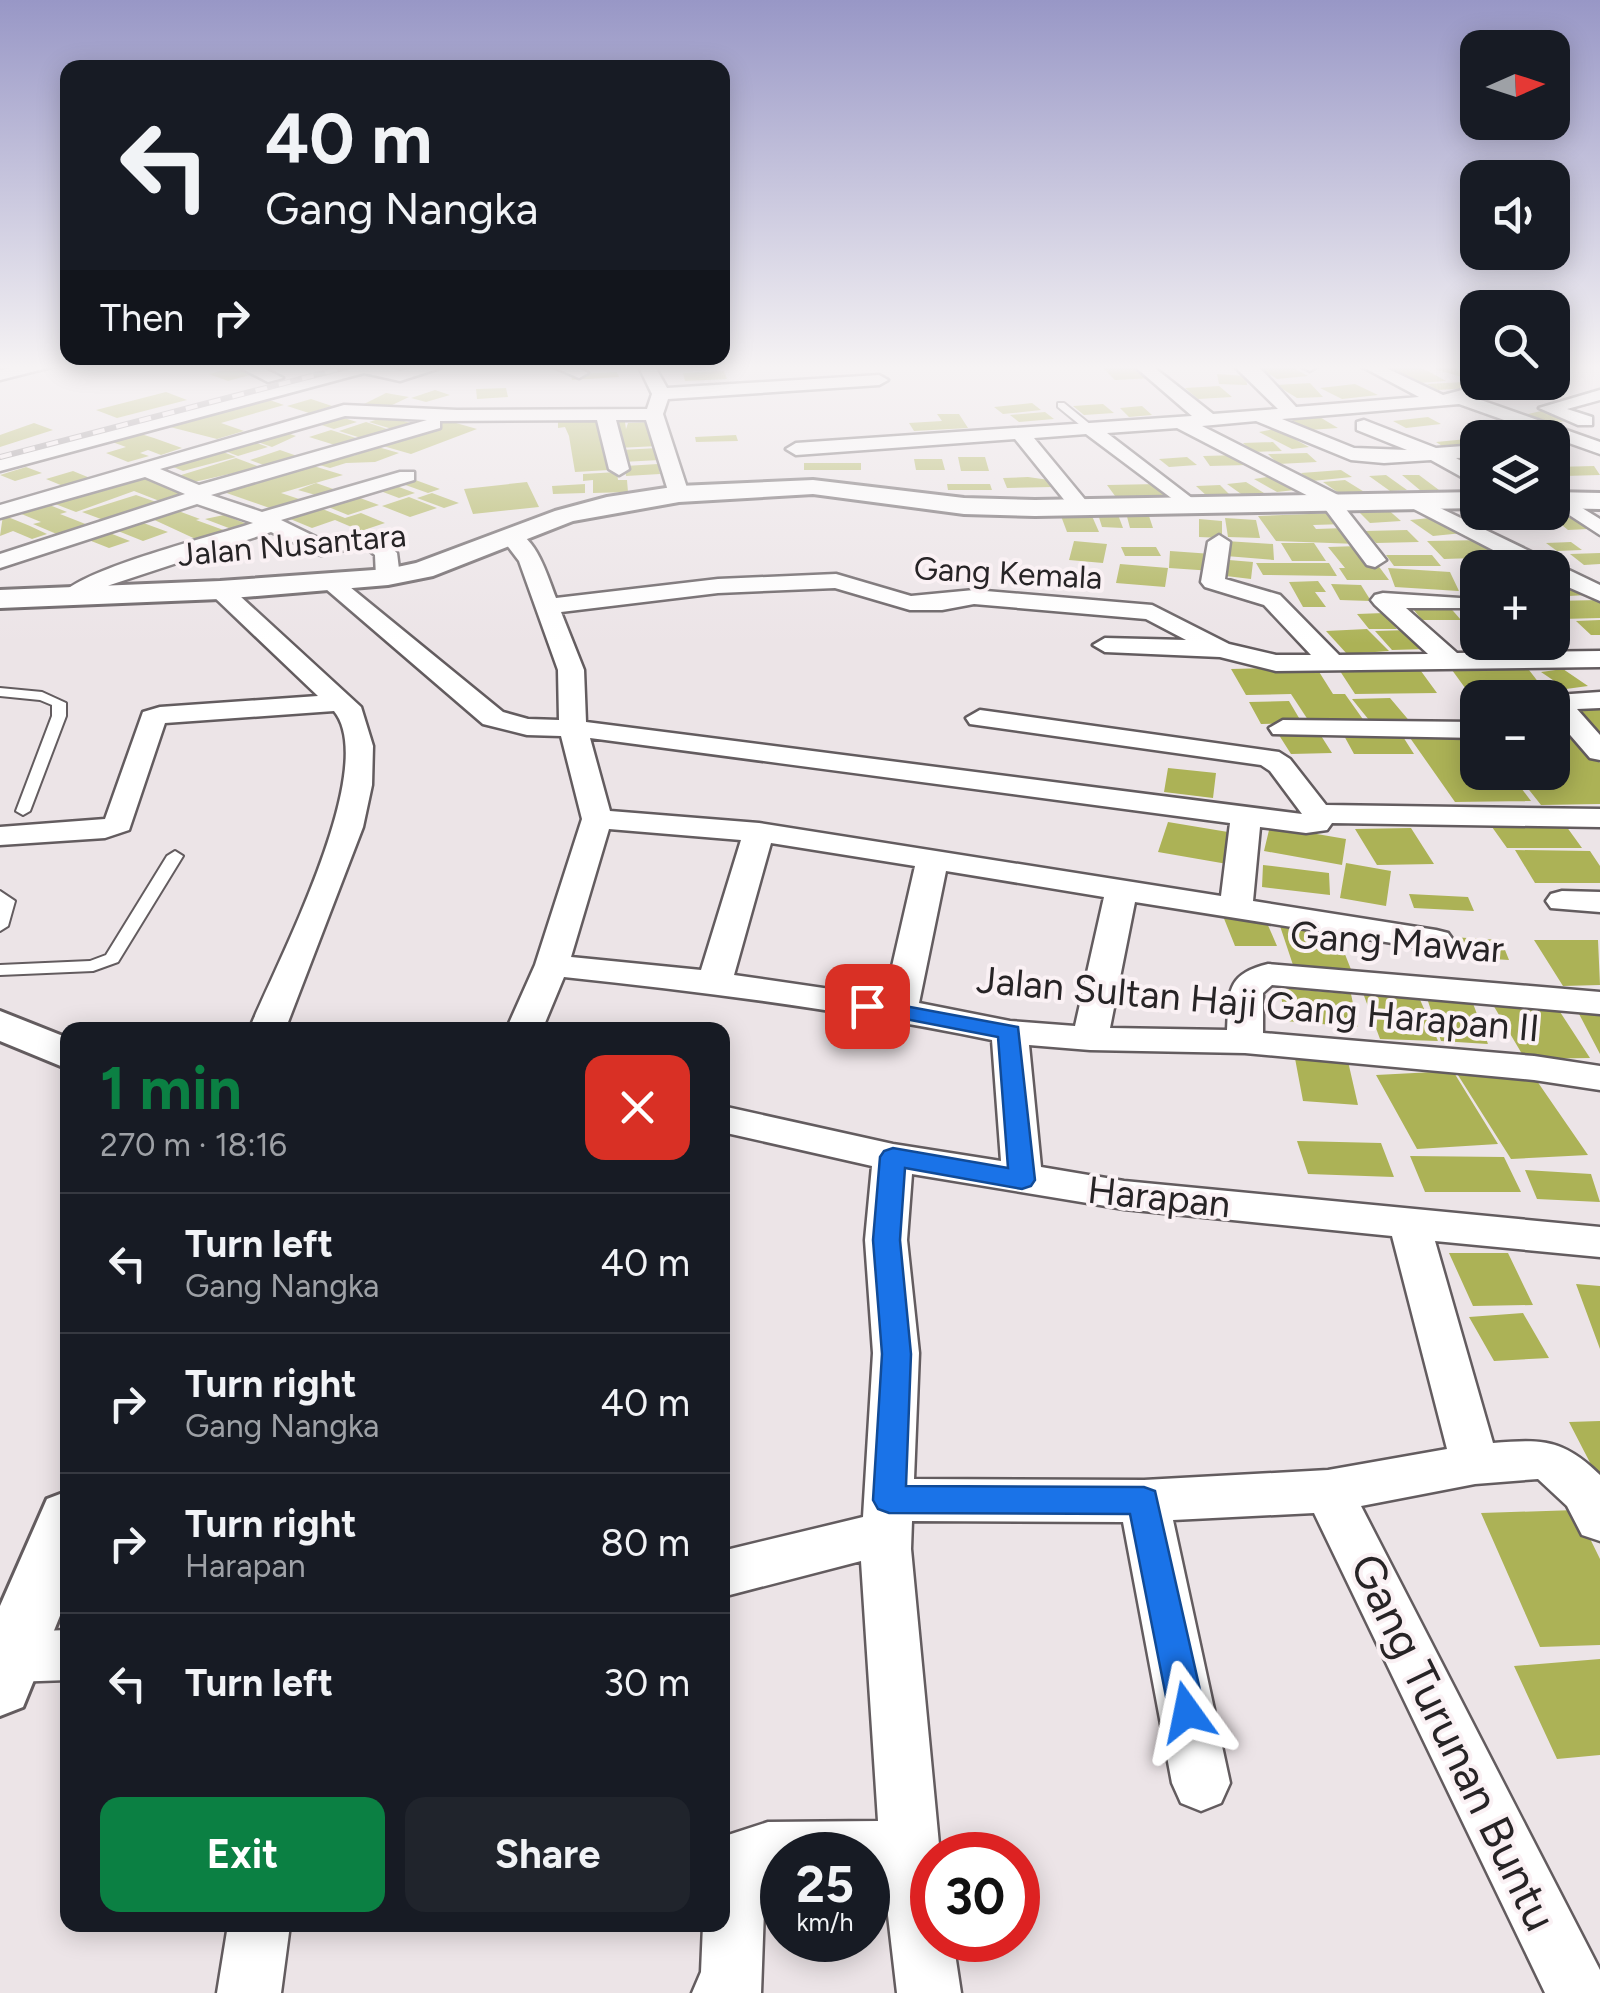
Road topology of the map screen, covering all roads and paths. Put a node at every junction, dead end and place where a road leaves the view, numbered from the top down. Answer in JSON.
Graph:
{"nodes":[{"id":1,"x":26,"y":458,"type":"edge"},
{"id":2,"x":167,"y":458,"type":"edge"},
{"id":3,"x":319,"y":458,"type":"edge"},
{"id":4,"x":616,"y":458,"type":"edge"},
{"id":5,"x":668,"y":458,"type":"edge"},
{"id":6,"x":795,"y":458,"type":"edge"},
{"id":7,"x":1041,"y":458,"type":"edge"},
{"id":8,"x":1129,"y":458,"type":"edge"},
{"id":9,"x":1249,"y":458,"type":"edge"},
{"id":10,"x":0,"y":465,"type":"edge"},
{"id":11,"x":619,"y":469,"type":"dead end"},
{"id":12,"x":144,"y":471,"type":"junction"},
{"id":13,"x":407,"y":476,"type":"dead end"},
{"id":14,"x":791,"y":486,"type":"junction"},
{"id":15,"x":679,"y":494,"type":"junction"},
{"id":16,"x":198,"y":495,"type":"junction"},
{"id":17,"x":1460,"y":500,"type":"edge"},
{"id":18,"x":1570,"y":500,"type":"edge"},
{"id":19,"x":1412,"y":501,"type":"junction"},
{"id":20,"x":1600,"y":501,"type":"edge"},
{"id":21,"x":1335,"y":503,"type":"junction"},
{"id":22,"x":1190,"y":506,"type":"junction"},
{"id":23,"x":1082,"y":508,"type":"junction"},
{"id":24,"x":1570,"y":509,"type":"edge"},
{"id":25,"x":0,"y":512,"type":"edge"},
{"id":26,"x":267,"y":522,"type":"junction"},
{"id":27,"x":1600,"y":528,"type":"edge"},
{"id":28,"x":510,"y":536,"type":"junction"},
{"id":29,"x":1220,"y":542,"type":"dead end"},
{"id":30,"x":1511,"y":550,"type":"edge"},
{"id":31,"x":1375,"y":560,"type":"dead end"},
{"id":32,"x":0,"y":561,"type":"edge"},
{"id":33,"x":1570,"y":574,"type":"edge"},
{"id":34,"x":388,"y":577,"type":"junction"},
{"id":35,"x":1600,"y":578,"type":"edge"},
{"id":36,"x":1570,"y":579,"type":"edge"},
{"id":37,"x":331,"y":582,"type":"junction"},
{"id":38,"x":220,"y":590,"type":"junction"},
{"id":39,"x":74,"y":594,"type":"junction"},
{"id":40,"x":1600,"y":594,"type":"edge"},
{"id":41,"x":0,"y":599,"type":"edge"},
{"id":42,"x":1452,"y":603,"type":"dead end"},
{"id":43,"x":548,"y":606,"type":"junction"},
{"id":44,"x":1105,"y":645,"type":"dead end"},
{"id":45,"x":1220,"y":649,"type":"junction"},
{"id":46,"x":1600,"y":660,"type":"edge"},
{"id":47,"x":1333,"y":663,"type":"junction"},
{"id":48,"x":1453,"y":663,"type":"junction"},
{"id":49,"x":0,"y":692,"type":"edge"},
{"id":50,"x":1600,"y":700,"type":"edge"},
{"id":51,"x":340,"y":702,"type":"junction"},
{"id":52,"x":1570,"y":702,"type":"edge"},
{"id":53,"x":980,"y":718,"type":"dead end"},
{"id":54,"x":573,"y":728,"type":"junction"},
{"id":55,"x":1283,"y":728,"type":"dead end"},
{"id":56,"x":1460,"y":730,"type":"edge"},
{"id":57,"x":1570,"y":733,"type":"edge"},
{"id":58,"x":1600,"y":752,"type":"edge"},
{"id":59,"x":23,"y":811,"type":"dead end"},
{"id":60,"x":1317,"y":814,"type":"junction"},
{"id":61,"x":1246,"y":816,"type":"junction"},
{"id":62,"x":1600,"y":818,"type":"edge"},
{"id":63,"x":596,"y":819,"type":"junction"},
{"id":64,"x":759,"y":832,"type":"junction"},
{"id":65,"x":0,"y":836,"type":"edge"},
{"id":66,"x":175,"y":856,"type":"dead end"},
{"id":67,"x":932,"y":862,"type":"junction"},
{"id":68,"x":1122,"y":888,"type":"junction"},
{"id":69,"x":0,"y":896,"type":"edge"},
{"id":70,"x":1562,"y":900,"type":"dead end"},
{"id":71,"x":1600,"y":902,"type":"edge"},
{"id":72,"x":1236,"y":908,"type":"junction"},
{"id":73,"x":0,"y":926,"type":"edge"},
{"id":74,"x":1436,"y":940,"type":"dead end"},
{"id":75,"x":552,"y":965,"type":"junction"},
{"id":76,"x":0,"y":970,"type":"edge"},
{"id":77,"x":715,"y":982,"type":"junction"},
{"id":78,"x":1600,"y":1003,"type":"edge"},
{"id":79,"x":900,"y":1010,"type":"junction"},
{"id":80,"x":271,"y":1022,"type":"edge"},
{"id":81,"x":527,"y":1022,"type":"edge"},
{"id":82,"x":0,"y":1024,"type":"edge"},
{"id":83,"x":1010,"y":1032,"type":"junction"},
{"id":84,"x":1090,"y":1039,"type":"junction"},
{"id":85,"x":1245,"y":1042,"type":"junction"},
{"id":86,"x":60,"y":1051,"type":"edge"},
{"id":87,"x":1600,"y":1078,"type":"edge"},
{"id":88,"x":730,"y":1121,"type":"edge"},
{"id":89,"x":893,"y":1157,"type":"junction"},
{"id":90,"x":1022,"y":1180,"type":"junction"},
{"id":91,"x":1409,"y":1223,"type":"junction"},
{"id":92,"x":1600,"y":1242,"type":"edge"},
{"id":93,"x":1475,"y":1464,"type":"junction"},
{"id":94,"x":1328,"y":1490,"type":"junction"},
{"id":95,"x":1144,"y":1500,"type":"junction"},
{"id":96,"x":887,"y":1516,"type":"junction"},
{"id":97,"x":1600,"y":1520,"type":"edge"},
{"id":98,"x":60,"y":1545,"type":"edge"},
{"id":99,"x":730,"y":1571,"type":"edge"},
{"id":100,"x":26,"y":1666,"type":"edge"},
{"id":101,"x":1202,"y":1783,"type":"dead end"},
{"id":102,"x":910,"y":1852,"type":"joint"},
{"id":103,"x":258,"y":1932,"type":"edge"},
{"id":104,"x":925,"y":1962,"type":"edge"},
{"id":105,"x":248,"y":1993,"type":"edge"},
{"id":106,"x":724,"y":1993,"type":"edge"},
{"id":107,"x":929,"y":1993,"type":"edge"},
{"id":108,"x":1578,"y":1993,"type":"edge"}],
"edges":[{"from":1,"to":10,"type":"street"},
{"from":2,"to":12,"type":"street"},
{"from":3,"to":16,"type":"street"},
{"from":4,"to":11,"type":"street"},
{"from":5,"to":15,"type":"street"},
{"from":6,"to":14,"type":"street"},
{"from":7,"to":23,"type":"street"},
{"from":8,"to":22,"type":"street"},
{"from":9,"to":21,"type":"street"},
{"from":12,"to":16,"type":"street"},
{"from":12,"to":25,"type":"street"},
{"from":13,"to":26,"type":"street"},
{"from":14,"to":15,"type":"street","name":"Jalan Nusantara"},
{"from":14,"to":23,"type":"street","name":"Jalan Nusantara"},
{"from":15,"to":28,"type":"street","name":"Jalan Nusantara"},
{"from":16,"to":26,"type":"street"},
{"from":16,"to":32,"type":"street"},
{"from":17,"to":19,"type":"street","name":"Jalan Nusantara"},
{"from":18,"to":20,"type":"street"},
{"from":19,"to":21,"type":"street","name":"Jalan Nusantara"},
{"from":19,"to":30,"type":"street"},
{"from":21,"to":22,"type":"street","name":"Jalan Nusantara"},
{"from":21,"to":31,"type":"street"},
{"from":22,"to":23,"type":"street","name":"Jalan Nusantara"},
{"from":24,"to":27,"type":"street"},
{"from":26,"to":34,"type":"street"},
{"from":26,"to":39,"type":"street"},
{"from":28,"to":34,"type":"street","name":"Jalan Nusantara"},
{"from":28,"to":43,"type":"street"},
{"from":29,"to":47,"type":"street"},
{"from":33,"to":35,"type":"street"},
{"from":34,"to":37,"type":"street","name":"Jalan Nusantara"},
{"from":36,"to":40,"type":"street"},
{"from":37,"to":38,"type":"street","name":"Jalan Nusantara"},
{"from":37,"to":54,"type":"street"},
{"from":38,"to":39,"type":"street","name":"Jalan Nusantara"},
{"from":38,"to":51,"type":"street"},
{"from":39,"to":41,"type":"street","name":"Jalan Nusantara"},
{"from":42,"to":48,"type":"street"},
{"from":43,"to":45,"type":"street","name":"Gang Kemala"},
{"from":43,"to":54,"type":"street"},
{"from":44,"to":45,"type":"street"},
{"from":45,"to":47,"type":"street"},
{"from":46,"to":48,"type":"street"},
{"from":47,"to":48,"type":"street"},
{"from":49,"to":59,"type":"lane"},
{"from":50,"to":52,"type":"street"},
{"from":51,"to":65,"type":"street"},
{"from":51,"to":80,"type":"street"},
{"from":53,"to":60,"type":"street"},
{"from":54,"to":61,"type":"street"},
{"from":54,"to":63,"type":"street"},
{"from":55,"to":56,"type":"street"},
{"from":57,"to":58,"type":"street"},
{"from":60,"to":61,"type":"street"},
{"from":60,"to":62,"type":"street"},
{"from":61,"to":72,"type":"street"},
{"from":63,"to":64,"type":"street"},
{"from":63,"to":75,"type":"street"},
{"from":64,"to":67,"type":"street"},
{"from":64,"to":77,"type":"street"},
{"from":66,"to":76,"type":"lane"},
{"from":67,"to":68,"type":"street"},
{"from":67,"to":79,"type":"street"},
{"from":68,"to":72,"type":"street"},
{"from":68,"to":84,"type":"street"},
{"from":69,"to":73,"type":"lane"},
{"from":70,"to":71,"type":"street"},
{"from":72,"to":74,"type":"street"},
{"from":75,"to":77,"type":"street","name":"Jalan Sultan Haji Gang Harapan II"},
{"from":75,"to":81,"type":"street"},
{"from":77,"to":79,"type":"street","name":"Jalan Sultan Haji Gang Harapan II"},
{"from":78,"to":85,"type":"street","name":"Gang Mawar"},
{"from":79,"to":83,"type":"street","name":"Jalan Sultan Haji Gang Harapan II"},
{"from":82,"to":86,"type":"street"},
{"from":83,"to":84,"type":"street","name":"Jalan Sultan Haji Gang Harapan II"},
{"from":83,"to":90,"type":"street"},
{"from":84,"to":85,"type":"street","name":"Jalan Sultan Haji Gang Harapan II"},
{"from":85,"to":87,"type":"street","name":"Jalan Sultan Haji Gang Harapan II"},
{"from":88,"to":89,"type":"street","name":"Harapan"},
{"from":89,"to":90,"type":"street","name":"Harapan"},
{"from":89,"to":96,"type":"street"},
{"from":90,"to":91,"type":"street","name":"Harapan"},
{"from":91,"to":92,"type":"street","name":"Harapan"},
{"from":91,"to":93,"type":"street"},
{"from":93,"to":94,"type":"street"},
{"from":93,"to":97,"type":"street"},
{"from":94,"to":95,"type":"street"},
{"from":94,"to":108,"type":"street","name":"Gang Turunan Buntu"},
{"from":95,"to":96,"type":"street"},
{"from":95,"to":101,"type":"street"},
{"from":96,"to":99,"type":"street"},
{"from":96,"to":102,"type":"street"},
{"from":98,"to":100,"type":"street"},
{"from":102,"to":106,"type":"street"},
{"from":103,"to":105,"type":"street"},
{"from":104,"to":107,"type":"street"}]}
